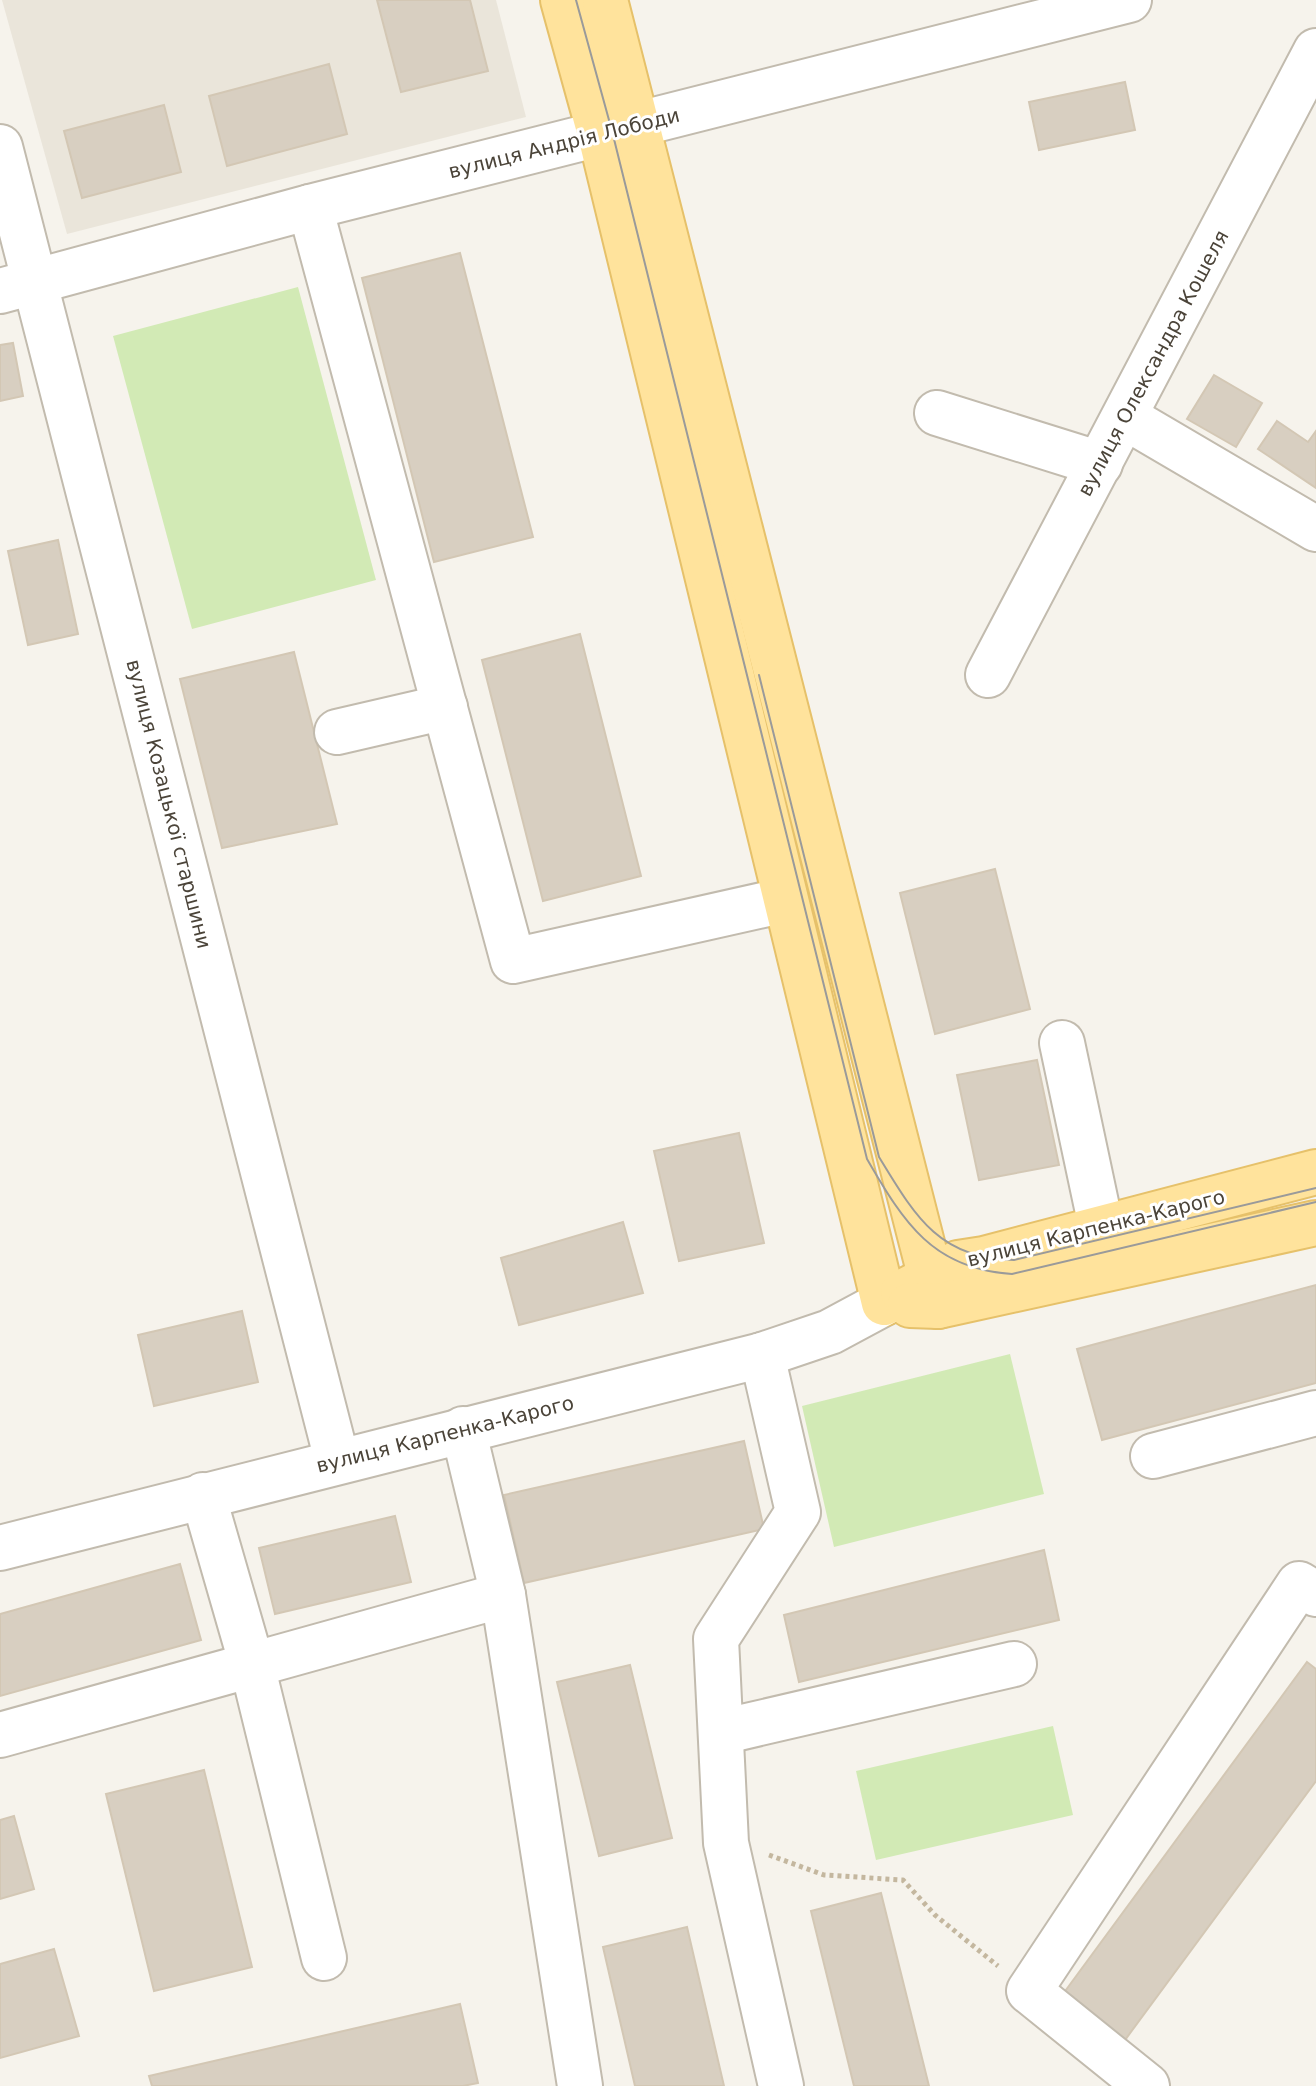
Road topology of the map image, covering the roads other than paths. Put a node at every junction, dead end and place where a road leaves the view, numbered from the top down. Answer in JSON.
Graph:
{"nodes":[{"id":1,"x":563,"y":0,"type":"edge"},
{"id":2,"x":605,"y":0,"type":"edge"},
{"id":3,"x":1129,"y":0,"type":"edge"},
{"id":4,"x":1316,"y":51,"type":"edge"},
{"id":5,"x":618,"y":130,"type":"junction"},
{"id":6,"x":0,"y":147,"type":"edge"},
{"id":7,"x":310,"y":207,"type":"junction"},
{"id":8,"x":18,"y":286,"type":"edge"},
{"id":9,"x":937,"y":413,"type":"dead end"},
{"id":10,"x":1125,"y":417,"type":"junction"},
{"id":11,"x":1100,"y":464,"type":"junction"},
{"id":12,"x":1316,"y":529,"type":"edge"},
{"id":13,"x":988,"y":675,"type":"dead end"},
{"id":14,"x":445,"y":707,"type":"junction"},
{"id":15,"x":337,"y":732,"type":"dead end"},
{"id":16,"x":785,"y":900,"type":"junction"},
{"id":17,"x":1062,"y":1043,"type":"dead end"},
{"id":18,"x":1316,"y":1172,"type":"edge"},
{"id":19,"x":1316,"y":1223,"type":"edge"},
{"id":20,"x":1101,"y":1226,"type":"junction"},
{"id":21,"x":1111,"y":1270,"type":"junction"},
{"id":22,"x":933,"y":1292,"type":"junction"},
{"id":23,"x":884,"y":1303,"type":"junction"},
{"id":24,"x":762,"y":1355,"type":"junction"},
{"id":25,"x":1316,"y":1413,"type":"edge"},
{"id":26,"x":463,"y":1429,"type":"junction"},
{"id":27,"x":1153,"y":1456,"type":"dead end"},
{"id":28,"x":337,"y":1460,"type":"junction"},
{"id":29,"x":203,"y":1495,"type":"junction"},
{"id":30,"x":0,"y":1548,"type":"edge"},
{"id":31,"x":1316,"y":1594,"type":"edge"},
{"id":32,"x":503,"y":1595,"type":"junction"},
{"id":33,"x":1014,"y":1664,"type":"dead end"},
{"id":34,"x":252,"y":1665,"type":"junction"},
{"id":35,"x":721,"y":1732,"type":"junction"},
{"id":36,"x":0,"y":1735,"type":"edge"},
{"id":37,"x":324,"y":1958,"type":"dead end"},
{"id":38,"x":1106,"y":2074,"type":"edge"},
{"id":39,"x":580,"y":2086,"type":"edge"},
{"id":40,"x":781,"y":2086,"type":"edge"},
{"id":41,"x":1147,"y":2086,"type":"edge"}],
"edges":[{"from":1,"to":5,"type":"main road"},
{"from":2,"to":5,"type":"main road"},
{"from":3,"to":5,"type":"street","name":"вулиця Андрія Лободи"},
{"from":4,"to":10,"type":"street","name":"вулиця Олександра Кошеля"},
{"from":5,"to":7,"type":"street","name":"вулиця Андрія Лободи"},
{"from":5,"to":16,"type":"main road"},
{"from":5,"to":22,"type":"main road"},
{"from":6,"to":8,"type":"street","name":"вулиця Козацької старшини"},
{"from":7,"to":8,"type":"street","name":"вулиця Андрія Лободи"},
{"from":7,"to":14,"type":"street"},
{"from":8,"to":28,"type":"street","name":"вулиця Козацької старшини"},
{"from":9,"to":11,"type":"street"},
{"from":10,"to":11,"type":"street","name":"вулиця Олександра Кошеля"},
{"from":10,"to":12,"type":"street"},
{"from":11,"to":13,"type":"street","name":"вулиця Олександра Кошеля"},
{"from":14,"to":15,"type":"street"},
{"from":14,"to":16,"type":"street"},
{"from":16,"to":23,"type":"main road"},
{"from":17,"to":20,"type":"street"},
{"from":18,"to":20,"type":"main road","name":"вулиця Карпенка-Карого"},
{"from":19,"to":21,"type":"main road","name":"вулиця Карпенка-Карого"},
{"from":20,"to":21,"type":"street"},
{"from":20,"to":22,"type":"main road","name":"вулиця Карпенка-Карого"},
{"from":21,"to":22,"type":"main road","name":"вулиця Карпенка-Карого"},
{"from":22,"to":23,"type":"main road","name":"вулиця Карпенка-Карого"},
{"from":23,"to":24,"type":"street","name":"вулиця Карпенка-Карого"},
{"from":24,"to":26,"type":"street","name":"вулиця Карпенка-Карого"},
{"from":24,"to":35,"type":"street"},
{"from":25,"to":27,"type":"street"},
{"from":26,"to":28,"type":"street","name":"вулиця Карпенка-Карого"},
{"from":26,"to":32,"type":"street"},
{"from":28,"to":29,"type":"street","name":"вулиця Карпенка-Карого"},
{"from":29,"to":30,"type":"street","name":"вулиця Карпенка-Карого"},
{"from":29,"to":34,"type":"street"},
{"from":31,"to":38,"type":"street"},
{"from":32,"to":34,"type":"street"},
{"from":32,"to":39,"type":"street"},
{"from":33,"to":35,"type":"street"},
{"from":34,"to":36,"type":"street"},
{"from":34,"to":37,"type":"street"},
{"from":35,"to":40,"type":"street"},
{"from":38,"to":41,"type":"street"}]}
